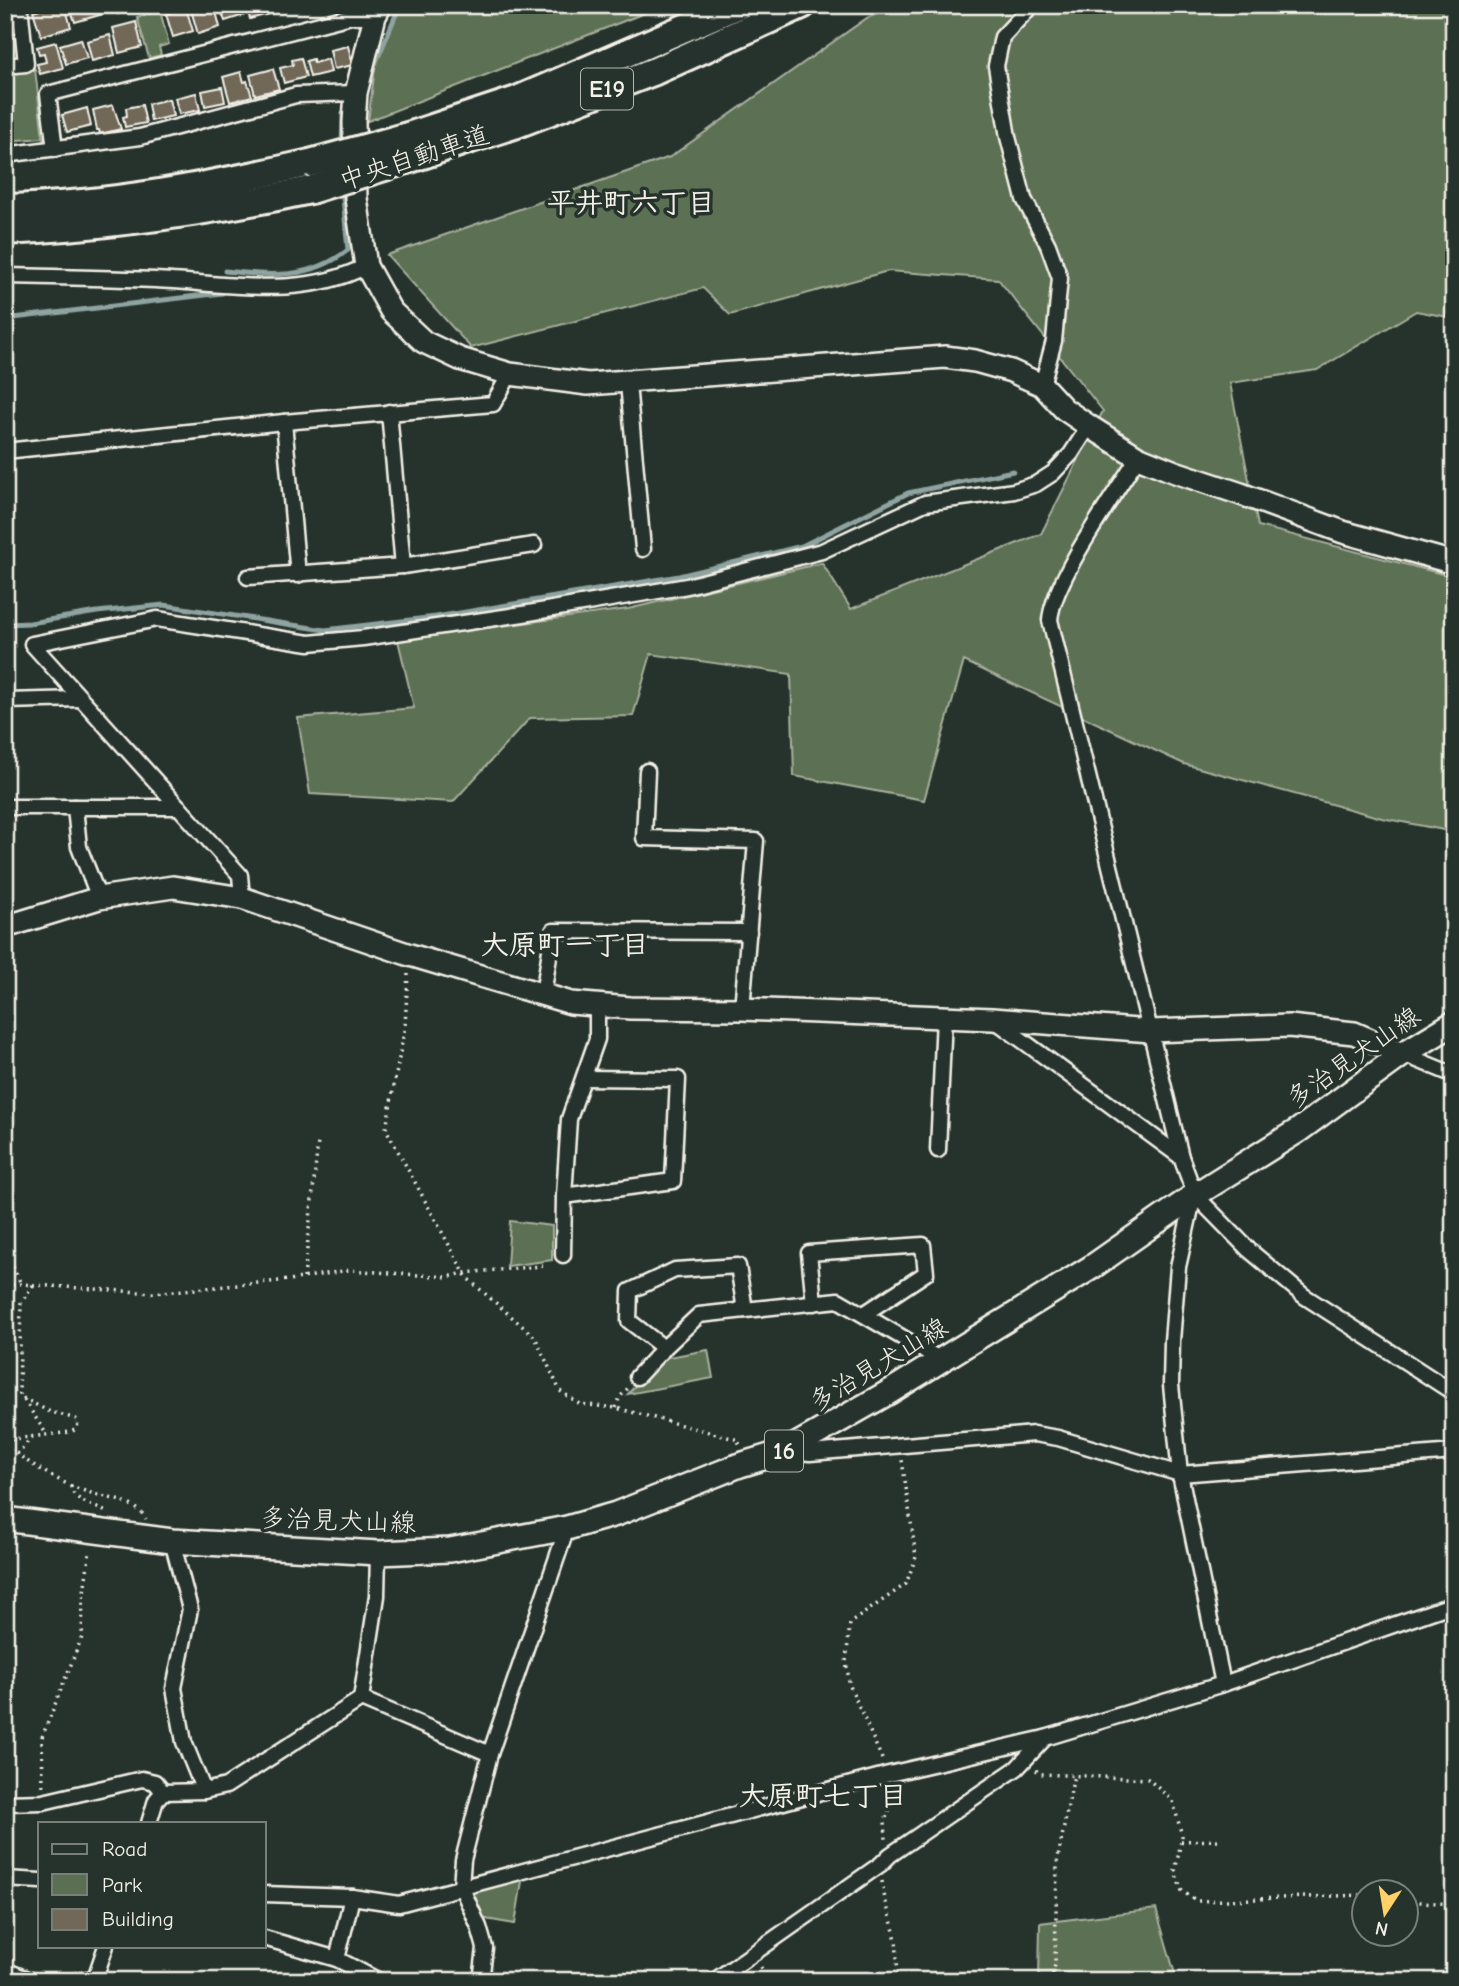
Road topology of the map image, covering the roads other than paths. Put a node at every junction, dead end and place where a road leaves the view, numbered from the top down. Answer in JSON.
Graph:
{"nodes":[{"id":1,"x":20,"y":5,"type":"edge"},
{"id":2,"x":738,"y":5,"type":"edge"},
{"id":3,"x":802,"y":5,"type":"edge"},
{"id":4,"x":1031,"y":5,"type":"edge"},
{"id":5,"x":378,"y":10,"type":"edge"},
{"id":6,"x":5,"y":66,"type":"edge"},
{"id":7,"x":356,"y":93,"type":"junction"},
{"id":8,"x":407,"y":148,"type":"junction"},
{"id":9,"x":55,"y":149,"type":"junction"},
{"id":10,"x":5,"y":155,"type":"edge"},
{"id":11,"x":5,"y":208,"type":"edge"},
{"id":12,"x":5,"y":232,"type":"edge"},
{"id":13,"x":366,"y":267,"type":"junction"},
{"id":14,"x":5,"y":276,"type":"edge"},
{"id":15,"x":510,"y":374,"type":"junction"},
{"id":16,"x":628,"y":383,"type":"junction"},
{"id":17,"x":1042,"y":385,"type":"junction"},
{"id":18,"x":389,"y":412,"type":"junction"},
{"id":19,"x":284,"y":422,"type":"junction"},
{"id":20,"x":1089,"y":426,"type":"junction"},
{"id":21,"x":5,"y":451,"type":"edge"},
{"id":22,"x":1138,"y":457,"type":"junction"},
{"id":23,"x":534,"y":545,"type":"dead end"},
{"id":24,"x":643,"y":549,"type":"dead end"},
{"id":25,"x":1454,"y":563,"type":"edge"},
{"id":26,"x":403,"y":566,"type":"junction"},
{"id":27,"x":298,"y":575,"type":"junction"},
{"id":28,"x":248,"y":578,"type":"dead end"},
{"id":29,"x":81,"y":699,"type":"junction"},
{"id":30,"x":5,"y":701,"type":"edge"},
{"id":31,"x":647,"y":771,"type":"dead end"},
{"id":32,"x":5,"y":807,"type":"edge"},
{"id":33,"x":75,"y":807,"type":"junction"},
{"id":34,"x":179,"y":807,"type":"junction"},
{"id":35,"x":99,"y":898,"type":"junction"},
{"id":36,"x":242,"y":898,"type":"junction"},
{"id":37,"x":5,"y":927,"type":"edge"},
{"id":38,"x":748,"y":933,"type":"junction"},
{"id":39,"x":543,"y":995,"type":"junction"},
{"id":40,"x":597,"y":1005,"type":"junction"},
{"id":41,"x":742,"y":1009,"type":"junction"},
{"id":42,"x":944,"y":1017,"type":"junction"},
{"id":43,"x":992,"y":1018,"type":"junction"},
{"id":44,"x":1454,"y":1023,"type":"edge"},
{"id":45,"x":1151,"y":1031,"type":"junction"},
{"id":46,"x":1403,"y":1054,"type":"junction"},
{"id":47,"x":1454,"y":1075,"type":"edge"},
{"id":48,"x":584,"y":1078,"type":"junction"},
{"id":49,"x":938,"y":1150,"type":"dead end"},
{"id":50,"x":1181,"y":1157,"type":"junction"},
{"id":51,"x":1195,"y":1195,"type":"junction"},
{"id":52,"x":564,"y":1196,"type":"junction"},
{"id":53,"x":563,"y":1255,"type":"dead end"},
{"id":54,"x":814,"y":1303,"type":"junction"},
{"id":55,"x":745,"y":1310,"type":"junction"},
{"id":56,"x":863,"y":1314,"type":"junction"},
{"id":57,"x":664,"y":1348,"type":"junction"},
{"id":58,"x":942,"y":1360,"type":"junction"},
{"id":59,"x":637,"y":1377,"type":"road end"},
{"id":60,"x":1454,"y":1393,"type":"edge"},
{"id":61,"x":786,"y":1451,"type":"junction"},
{"id":62,"x":1454,"y":1452,"type":"edge"},
{"id":63,"x":1180,"y":1474,"type":"junction"},
{"id":64,"x":5,"y":1519,"type":"edge"},
{"id":65,"x":566,"y":1528,"type":"junction"},
{"id":66,"x":161,"y":1539,"type":"junction"},
{"id":67,"x":378,"y":1553,"type":"junction"},
{"id":68,"x":1454,"y":1604,"type":"edge"},
{"id":69,"x":1223,"y":1684,"type":"junction"},
{"id":70,"x":361,"y":1699,"type":"junction"},
{"id":71,"x":1045,"y":1738,"type":"junction"},
{"id":72,"x":489,"y":1755,"type":"junction"},
{"id":73,"x":204,"y":1791,"type":"junction"},
{"id":74,"x":163,"y":1793,"type":"junction"},
{"id":75,"x":5,"y":1803,"type":"edge"},
{"id":76,"x":149,"y":1822,"type":"edge"},
{"id":77,"x":5,"y":1879,"type":"edge"},
{"id":78,"x":38,"y":1881,"type":"edge"},
{"id":79,"x":461,"y":1886,"type":"junction"},
{"id":80,"x":266,"y":1894,"type":"edge"},
{"id":81,"x":352,"y":1897,"type":"junction"},
{"id":82,"x":266,"y":1939,"type":"edge"},
{"id":83,"x":105,"y":1948,"type":"edge"},
{"id":84,"x":337,"y":1959,"type":"junction"},
{"id":85,"x":5,"y":1970,"type":"edge"},
{"id":86,"x":96,"y":1980,"type":"edge"},
{"id":87,"x":32,"y":1981,"type":"edge"},
{"id":88,"x":75,"y":1981,"type":"edge"},
{"id":89,"x":379,"y":1981,"type":"edge"},
{"id":90,"x":481,"y":1981,"type":"edge"},
{"id":91,"x":714,"y":1981,"type":"edge"}],
"edges":[{"from":1,"to":6,"type":"street"},
{"from":2,"to":8,"type":"highway","name":"中央自動車道","number":"E19"},
{"from":3,"to":8,"type":"highway","name":"中央自動車道","number":"E19"},
{"from":4,"to":17,"type":"street"},
{"from":5,"to":7,"type":"street"},
{"from":5,"to":9,"type":"street"},
{"from":7,"to":9,"type":"street"},
{"from":7,"to":13,"type":"street"},
{"from":8,"to":11,"type":"highway","name":"中央自動車道","number":"E19","bridge":true},
{"from":8,"to":12,"type":"highway","name":"中央自動車道","number":"E19","bridge":true},
{"from":9,"to":10,"type":"street"},
{"from":13,"to":14,"type":"street"},
{"from":13,"to":15,"type":"street"},
{"from":15,"to":16,"type":"street"},
{"from":15,"to":18,"type":"street"},
{"from":16,"to":17,"type":"street"},
{"from":16,"to":24,"type":"street"},
{"from":17,"to":20,"type":"street"},
{"from":18,"to":19,"type":"street"},
{"from":18,"to":26,"type":"street"},
{"from":19,"to":21,"type":"street"},
{"from":19,"to":27,"type":"street"},
{"from":20,"to":22,"type":"street"},
{"from":20,"to":29,"type":"street"},
{"from":22,"to":25,"type":"street"},
{"from":22,"to":45,"type":"street"},
{"from":23,"to":26,"type":"street"},
{"from":26,"to":27,"type":"street"},
{"from":27,"to":28,"type":"street"},
{"from":29,"to":30,"type":"street"},
{"from":29,"to":34,"type":"street"},
{"from":31,"to":38,"type":"street"},
{"from":32,"to":33,"type":"street"},
{"from":33,"to":34,"type":"street"},
{"from":33,"to":35,"type":"street"},
{"from":34,"to":36,"type":"street"},
{"from":35,"to":36,"type":"street"},
{"from":35,"to":37,"type":"street"},
{"from":36,"to":39,"type":"street"},
{"from":38,"to":39,"type":"street"},
{"from":38,"to":41,"type":"street"},
{"from":39,"to":40,"type":"street"},
{"from":40,"to":41,"type":"street"},
{"from":40,"to":48,"type":"street"},
{"from":41,"to":42,"type":"street"},
{"from":42,"to":43,"type":"street"},
{"from":42,"to":49,"type":"street"},
{"from":43,"to":45,"type":"street"},
{"from":43,"to":50,"type":"street"},
{"from":44,"to":46,"type":"main road","name":"多治見犬山線","number":"16"},
{"from":45,"to":46,"type":"street"},
{"from":45,"to":50,"type":"street"},
{"from":46,"to":47,"type":"street"},
{"from":46,"to":51,"type":"main road","name":"多治見犬山線","number":"16"},
{"from":48,"to":52,"type":"street"},
{"from":48,"to":52,"type":"street"},
{"from":50,"to":51,"type":"street"},
{"from":51,"to":58,"type":"main road","name":"多治見犬山線","number":"16"},
{"from":51,"to":60,"type":"street"},
{"from":51,"to":63,"type":"street"},
{"from":52,"to":53,"type":"street"},
{"from":54,"to":55,"type":"street"},
{"from":54,"to":56,"type":"street"},
{"from":54,"to":56,"type":"street"},
{"from":55,"to":57,"type":"street"},
{"from":55,"to":57,"type":"street"},
{"from":56,"to":58,"type":"street"},
{"from":57,"to":59,"type":"street"},
{"from":58,"to":61,"type":"main road","name":"多治見犬山線","number":"16"},
{"from":61,"to":63,"type":"street"},
{"from":61,"to":65,"type":"main road","name":"多治見犬山線","number":"16"},
{"from":62,"to":63,"type":"street"},
{"from":63,"to":69,"type":"street"},
{"from":64,"to":66,"type":"main road","name":"多治見犬山線","number":"16"},
{"from":65,"to":67,"type":"main road","name":"多治見犬山線","number":"16"},
{"from":65,"to":72,"type":"street"},
{"from":66,"to":67,"type":"main road","name":"多治見犬山線","number":"16"},
{"from":66,"to":73,"type":"street"},
{"from":67,"to":70,"type":"street"},
{"from":68,"to":69,"type":"street"},
{"from":69,"to":71,"type":"street"},
{"from":70,"to":72,"type":"street"},
{"from":70,"to":73,"type":"street"},
{"from":71,"to":79,"type":"street"},
{"from":71,"to":91,"type":"street"},
{"from":72,"to":79,"type":"street"},
{"from":73,"to":74,"type":"street"},
{"from":74,"to":75,"type":"street"},
{"from":74,"to":76,"type":"street"},
{"from":77,"to":78,"type":"street"},
{"from":79,"to":81,"type":"street"},
{"from":79,"to":90,"type":"street"},
{"from":80,"to":81,"type":"street"},
{"from":81,"to":84,"type":"street"},
{"from":82,"to":84,"type":"street"},
{"from":83,"to":86,"type":"street"},
{"from":84,"to":89,"type":"street"},
{"from":85,"to":87,"type":"street"},
{"from":86,"to":88,"type":"street"}]}
